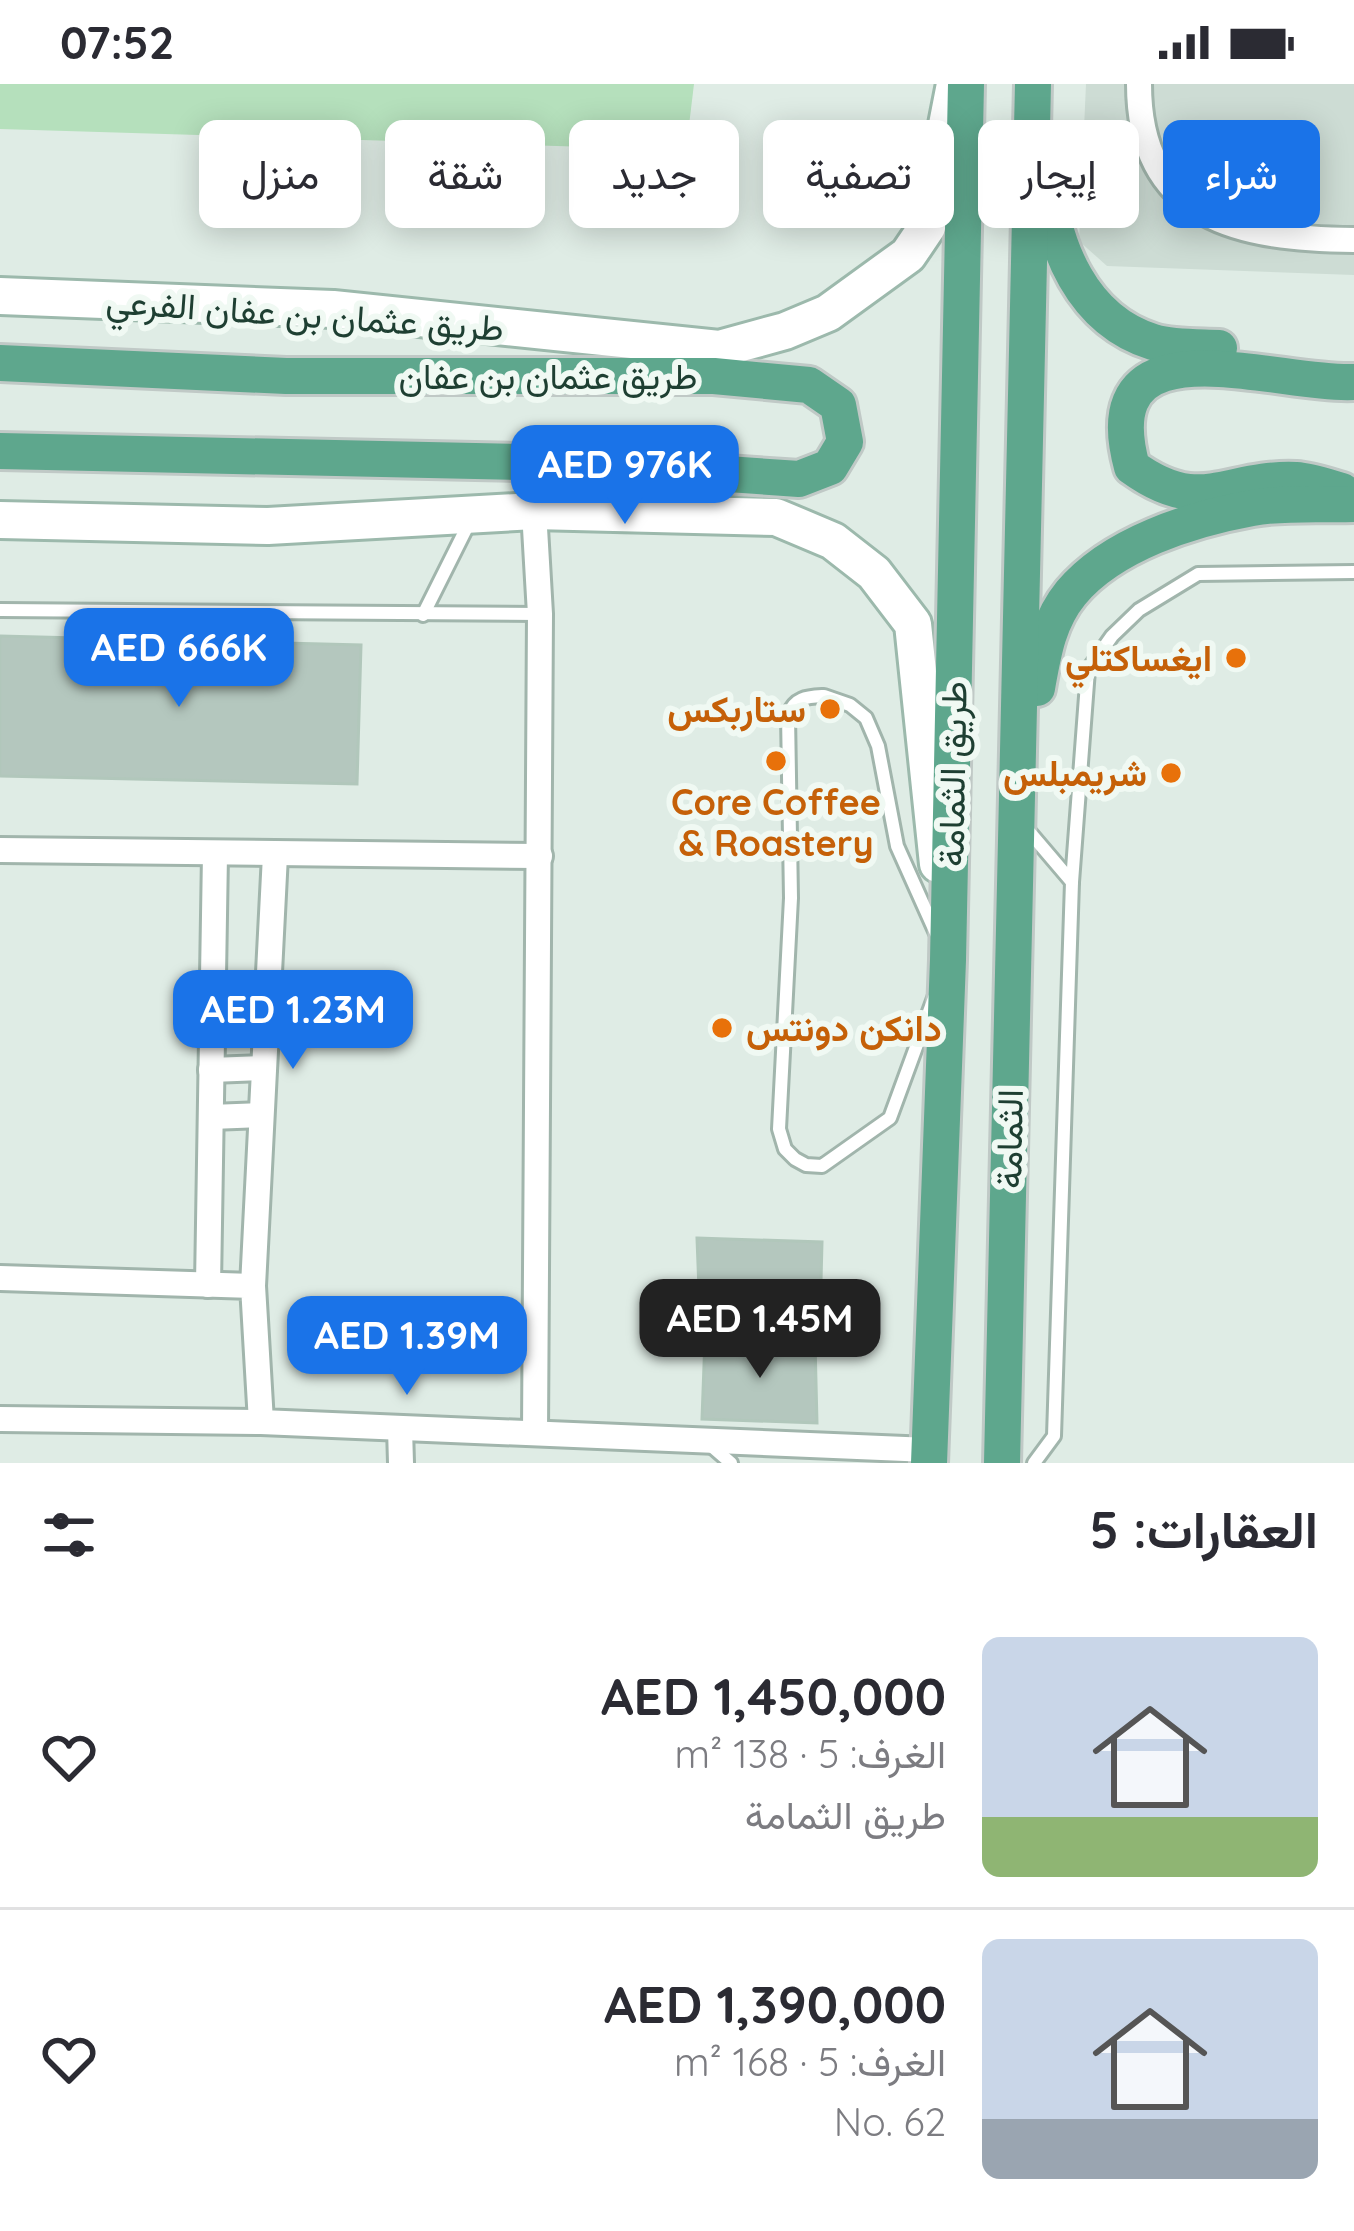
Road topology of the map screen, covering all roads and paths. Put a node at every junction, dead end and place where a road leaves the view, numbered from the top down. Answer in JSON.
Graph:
{"nodes":[{"id":1,"x":955,"y":84,"type":"edge"},
{"id":2,"x":966,"y":84,"type":"edge"},
{"id":3,"x":1037,"y":84,"type":"edge"},
{"id":4,"x":1139,"y":84,"type":"edge"},
{"id":5,"x":1354,"y":240,"type":"edge"},
{"id":6,"x":0,"y":296,"type":"edge"},
{"id":7,"x":719,"y":349,"type":"junction"},
{"id":8,"x":1354,"y":359,"type":"edge"},
{"id":9,"x":8,"y":363,"type":"edge"},
{"id":10,"x":286,"y":376,"type":"junction"},
{"id":11,"x":1354,"y":382,"type":"edge"},
{"id":12,"x":0,"y":452,"type":"edge"},
{"id":13,"x":700,"y":473,"type":"junction"},
{"id":14,"x":1354,"y":494,"type":"edge"},
{"id":15,"x":1354,"y":504,"type":"edge"},
{"id":16,"x":534,"y":512,"type":"junction"},
{"id":17,"x":473,"y":515,"type":"junction"},
{"id":18,"x":0,"y":520,"type":"edge"},
{"id":19,"x":1354,"y":572,"type":"edge"},
{"id":20,"x":0,"y":610,"type":"edge"},
{"id":21,"x":423,"y":614,"type":"junction"},
{"id":22,"x":540,"y":614,"type":"junction"},
{"id":23,"x":1015,"y":816,"type":"junction"},
{"id":24,"x":0,"y":850,"type":"edge"},
{"id":25,"x":215,"y":854,"type":"junction"},
{"id":26,"x":275,"y":855,"type":"junction"},
{"id":27,"x":540,"y":856,"type":"junction"},
{"id":28,"x":1072,"y":882,"type":"junction"},
{"id":29,"x":948,"y":960,"type":"junction"},
{"id":30,"x":264,"y":1068,"type":"junction"},
{"id":31,"x":211,"y":1070,"type":"junction"},
{"id":32,"x":261,"y":1115,"type":"junction"},
{"id":33,"x":211,"y":1117,"type":"junction"},
{"id":34,"x":0,"y":1278,"type":"edge"},
{"id":35,"x":208,"y":1285,"type":"junction"},
{"id":36,"x":253,"y":1286,"type":"junction"},
{"id":37,"x":0,"y":1419,"type":"edge"},
{"id":38,"x":261,"y":1422,"type":"junction"},
{"id":39,"x":400,"y":1428,"type":"junction"},
{"id":40,"x":535,"y":1432,"type":"junction"},
{"id":41,"x":703,"y":1438,"type":"junction"},
{"id":42,"x":929,"y":1457,"type":"edge"},
{"id":43,"x":400,"y":1463,"type":"edge"},
{"id":44,"x":731,"y":1463,"type":"edge"},
{"id":45,"x":1002,"y":1463,"type":"edge"},
{"id":46,"x":1034,"y":1463,"type":"edge"}],
"edges":[{"from":1,"to":7,"type":"main road","name":"طريق عثمان بن عفان الفرعي"},
{"from":2,"to":29,"type":"main road","name":"طريق الثمامة"},
{"from":3,"to":8,"type":"main road"},
{"from":3,"to":23,"type":"main road","name":"طريق الثمامة"},
{"from":4,"to":5,"type":"street"},
{"from":6,"to":7,"type":"main road","name":"طريق عثمان بن عفان الفرعي"},
{"from":7,"to":10,"type":"main road"},
{"from":9,"to":10,"type":"main road","name":"طريق عثمان بن عفان"},
{"from":10,"to":13,"type":"main road","name":"طريق عثمان بن عفان"},
{"from":11,"to":14,"type":"main road"},
{"from":12,"to":13,"type":"main road","name":"طريق عثمان بن عفان"},
{"from":13,"to":16,"type":"main road"},
{"from":15,"to":23,"type":"main road"},
{"from":16,"to":17,"type":"main road"},
{"from":16,"to":22,"type":"street"},
{"from":16,"to":29,"type":"main road"},
{"from":17,"to":18,"type":"main road"},
{"from":17,"to":21,"type":"lane"},
{"from":19,"to":28,"type":"lane"},
{"from":20,"to":21,"type":"lane"},
{"from":21,"to":22,"type":"lane"},
{"from":22,"to":27,"type":"street"},
{"from":23,"to":28,"type":"lane"},
{"from":23,"to":45,"type":"main road","name":"الثمامة"},
{"from":24,"to":25,"type":"street"},
{"from":25,"to":26,"type":"street"},
{"from":25,"to":31,"type":"street"},
{"from":26,"to":27,"type":"street"},
{"from":26,"to":30,"type":"street"},
{"from":27,"to":40,"type":"street"},
{"from":28,"to":46,"type":"lane"},
{"from":29,"to":29,"type":"lane"},
{"from":29,"to":42,"type":"main road","name":"طريق الثمامة"},
{"from":30,"to":31,"type":"street"},
{"from":30,"to":32,"type":"street"},
{"from":31,"to":33,"type":"street"},
{"from":32,"to":33,"type":"street"},
{"from":32,"to":36,"type":"street"},
{"from":33,"to":35,"type":"street"},
{"from":34,"to":35,"type":"street"},
{"from":35,"to":36,"type":"street"},
{"from":36,"to":38,"type":"street"},
{"from":37,"to":38,"type":"street"},
{"from":38,"to":39,"type":"street"},
{"from":39,"to":40,"type":"street"},
{"from":39,"to":43,"type":"street"},
{"from":40,"to":41,"type":"street"},
{"from":41,"to":42,"type":"street"},
{"from":41,"to":44,"type":"lane"}]}
